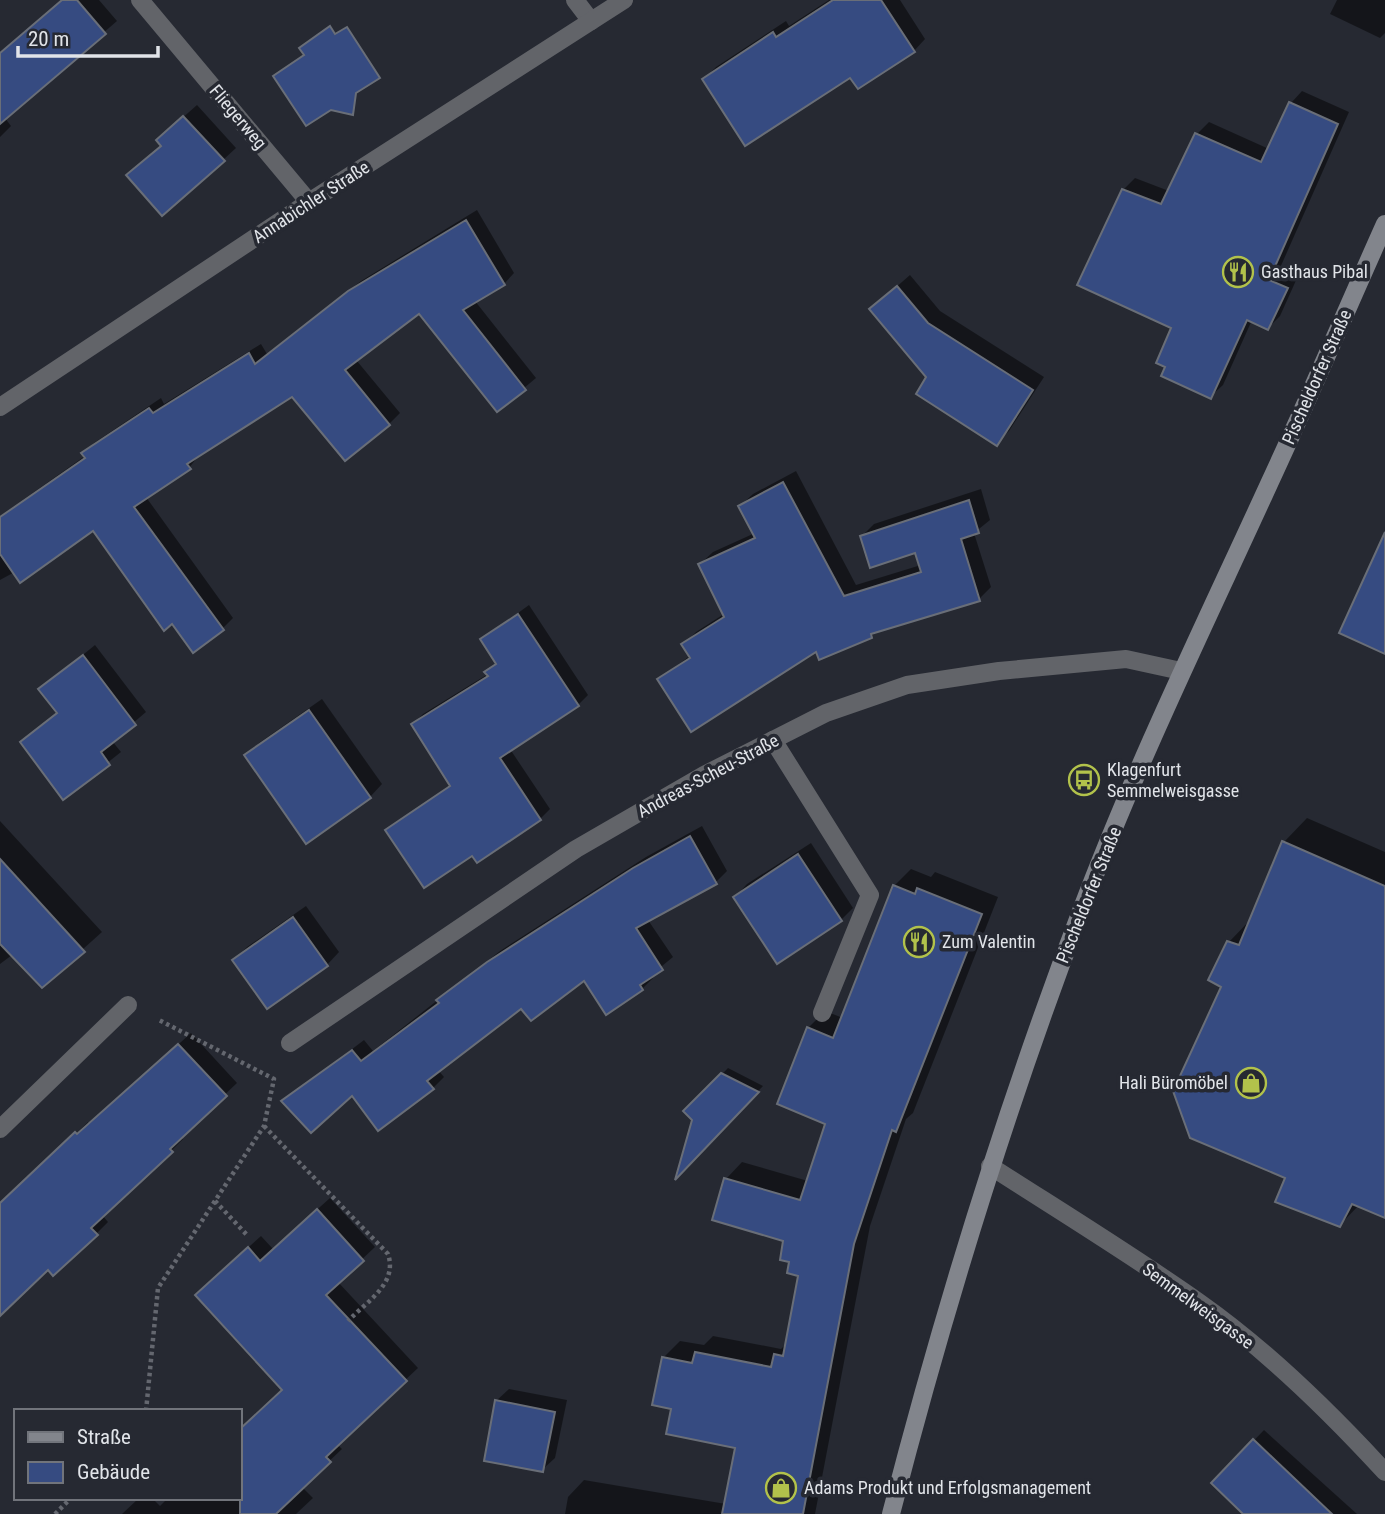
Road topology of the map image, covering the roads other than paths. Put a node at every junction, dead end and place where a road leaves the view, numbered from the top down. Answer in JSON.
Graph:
{"nodes":[{"id":1,"x":140,"y":0,"type":"edge"},
{"id":2,"x":575,"y":0,"type":"edge"},
{"id":3,"x":624,"y":0,"type":"edge"},
{"id":4,"x":591,"y":21,"type":"junction"},
{"id":5,"x":309,"y":202,"type":"junction"},
{"id":6,"x":1385,"y":224,"type":"edge"},
{"id":7,"x":0,"y":407,"type":"edge"},
{"id":8,"x":1181,"y":671,"type":"junction"},
{"id":9,"x":773,"y":740,"type":"junction"},
{"id":10,"x":128,"y":1005,"type":"road end"},
{"id":11,"x":822,"y":1013,"type":"dead end"},
{"id":12,"x":290,"y":1043,"type":"dead end"},
{"id":13,"x":0,"y":1129,"type":"edge"},
{"id":14,"x":990,"y":1166,"type":"junction"},
{"id":15,"x":1385,"y":1472,"type":"edge"},
{"id":16,"x":891,"y":1514,"type":"edge"}],
"edges":[{"from":1,"to":5,"type":"street","name":"Fliegerweg"},
{"from":2,"to":4,"type":"street"},
{"from":3,"to":4,"type":"street","name":"Annabichler Straße"},
{"from":4,"to":5,"type":"street","name":"Annabichler Straße"},
{"from":5,"to":7,"type":"street","name":"Annabichler Straße"},
{"from":6,"to":8,"type":"main road","name":"Pischeldorfer Straße"},
{"from":8,"to":9,"type":"street","name":"Andreas-Scheu-Straße"},
{"from":8,"to":14,"type":"main road","name":"Pischeldorfer Straße"},
{"from":9,"to":11,"type":"street"},
{"from":9,"to":12,"type":"street","name":"Andreas-Scheu-Straße"},
{"from":10,"to":13,"type":"street"},
{"from":14,"to":15,"type":"street","name":"Semmelweisgasse"},
{"from":14,"to":16,"type":"main road","name":"Pischeldorfer Straße"}]}
